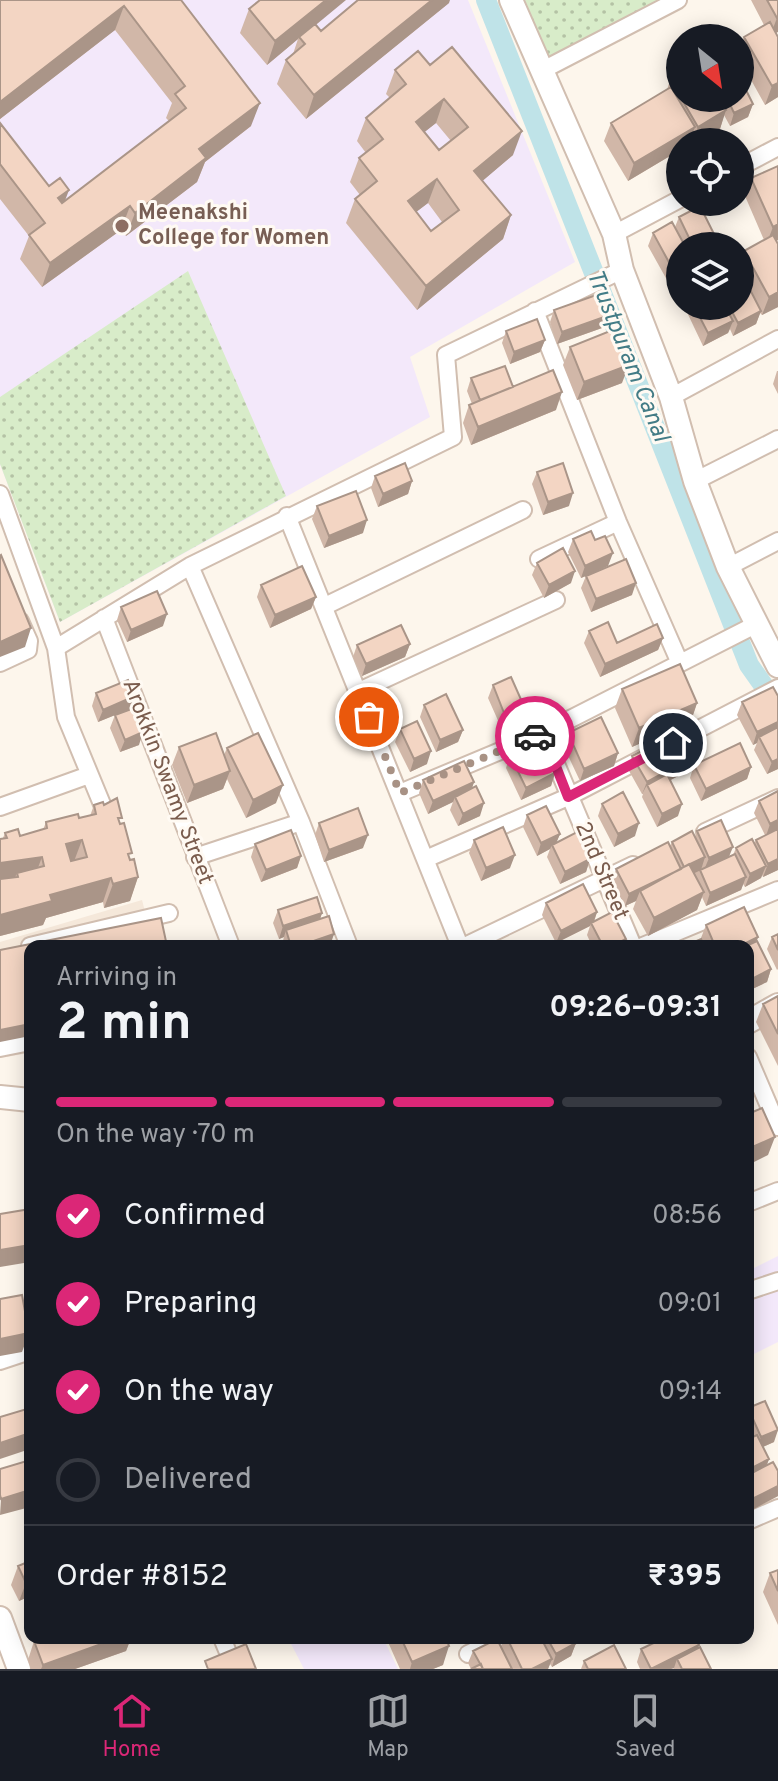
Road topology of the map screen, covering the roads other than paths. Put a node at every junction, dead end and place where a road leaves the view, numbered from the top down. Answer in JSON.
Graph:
{"nodes":[{"id":1,"x":511,"y":0,"type":"edge"},
{"id":2,"x":678,"y":0,"type":"edge"},
{"id":3,"x":541,"y":71,"type":"junction"},
{"id":4,"x":778,"y":147,"type":"edge"},
{"id":5,"x":754,"y":160,"type":"edge"},
{"id":6,"x":666,"y":206,"type":"edge"},
{"id":7,"x":614,"y":234,"type":"junction"},
{"id":8,"x":622,"y":270,"type":"junction"},
{"id":9,"x":535,"y":311,"type":"junction"},
{"id":10,"x":778,"y":339,"type":"edge"},
{"id":11,"x":671,"y":397,"type":"junction"},
{"id":12,"x":778,"y":439,"type":"edge"},
{"id":13,"x":695,"y":481,"type":"junction"},
{"id":14,"x":0,"y":494,"type":"edge"},
{"id":15,"x":523,"y":510,"type":"dead end"},
{"id":16,"x":287,"y":516,"type":"junction"},
{"id":17,"x":4,"y":520,"type":"edge"},
{"id":18,"x":618,"y":522,"type":"junction"},
{"id":19,"x":778,"y":541,"type":"edge"},
{"id":20,"x":539,"y":559,"type":"edge"},
{"id":21,"x":190,"y":566,"type":"junction"},
{"id":22,"x":728,"y":567,"type":"junction"},
{"id":23,"x":38,"y":597,"type":"junction"},
{"id":24,"x":556,"y":600,"type":"dead end"},
{"id":25,"x":325,"y":606,"type":"junction"},
{"id":26,"x":104,"y":618,"type":"junction"},
{"id":27,"x":766,"y":633,"type":"edge"},
{"id":28,"x":56,"y":648,"type":"junction"},
{"id":29,"x":679,"y":661,"type":"junction"},
{"id":30,"x":0,"y":663,"type":"edge"},
{"id":31,"x":778,"y":666,"type":"edge"},
{"id":32,"x":778,"y":688,"type":"edge"},
{"id":33,"x":359,"y":691,"type":"junction"},
{"id":34,"x":543,"y":733,"type":"junction"},
{"id":35,"x":89,"y":775,"type":"junction"},
{"id":36,"x":400,"y":793,"type":"junction"},
{"id":37,"x":568,"y":797,"type":"junction"},
{"id":38,"x":778,"y":798,"type":"edge"},
{"id":39,"x":0,"y":807,"type":"edge"},
{"id":40,"x":104,"y":809,"type":"edge"},
{"id":41,"x":301,"y":822,"type":"junction"},
{"id":42,"x":692,"y":838,"type":"edge"},
{"id":43,"x":195,"y":857,"type":"junction"},
{"id":44,"x":428,"y":858,"type":"junction"},
{"id":45,"x":648,"y":858,"type":"edge"},
{"id":46,"x":605,"y":878,"type":"junction"},
{"id":47,"x":778,"y":890,"type":"edge"},
{"id":48,"x":169,"y":913,"type":"dead end"},
{"id":49,"x":55,"y":940,"type":"edge"},
{"id":50,"x":229,"y":940,"type":"edge"},
{"id":51,"x":347,"y":940,"type":"edge"},
{"id":52,"x":461,"y":940,"type":"edge"},
{"id":53,"x":476,"y":940,"type":"edge"},
{"id":54,"x":631,"y":940,"type":"edge"},
{"id":55,"x":657,"y":940,"type":"edge"},
{"id":56,"x":778,"y":1005,"type":"edge"},
{"id":57,"x":754,"y":1019,"type":"edge"},
{"id":58,"x":24,"y":1043,"type":"edge"},
{"id":59,"x":0,"y":1048,"type":"edge"},
{"id":60,"x":754,"y":1071,"type":"edge"},
{"id":61,"x":0,"y":1097,"type":"edge"},
{"id":62,"x":24,"y":1099,"type":"edge"},
{"id":63,"x":778,"y":1127,"type":"edge"},
{"id":64,"x":778,"y":1191,"type":"edge"},
{"id":65,"x":754,"y":1201,"type":"edge"},
{"id":66,"x":778,"y":1281,"type":"edge"},
{"id":67,"x":754,"y":1289,"type":"edge"},
{"id":68,"x":24,"y":1353,"type":"edge"},
{"id":69,"x":0,"y":1361,"type":"edge"},
{"id":70,"x":778,"y":1508,"type":"edge"},
{"id":71,"x":754,"y":1518,"type":"edge"},
{"id":72,"x":0,"y":1618,"type":"edge"},
{"id":73,"x":489,"y":1644,"type":"edge"},
{"id":74,"x":468,"y":1654,"type":"dead end"},
{"id":75,"x":19,"y":1669,"type":"edge"}],
"edges":[{"from":1,"to":3,"type":"street"},
{"from":2,"to":3,"type":"street"},
{"from":3,"to":7,"type":"street"},
{"from":4,"to":5,"type":"street"},
{"from":6,"to":7,"type":"street"},
{"from":7,"to":8,"type":"street"},
{"from":8,"to":9,"type":"street"},
{"from":8,"to":11,"type":"street"},
{"from":9,"to":16,"type":"street"},
{"from":9,"to":18,"type":"street"},
{"from":10,"to":11,"type":"street"},
{"from":11,"to":13,"type":"street"},
{"from":12,"to":13,"type":"street"},
{"from":13,"to":22,"type":"street"},
{"from":14,"to":17,"type":"street"},
{"from":15,"to":25,"type":"street"},
{"from":16,"to":21,"type":"street"},
{"from":16,"to":25,"type":"street"},
{"from":17,"to":23,"type":"street"},
{"from":18,"to":20,"type":"street"},
{"from":18,"to":29,"type":"street"},
{"from":19,"to":22,"type":"street"},
{"from":21,"to":26,"type":"street"},
{"from":21,"to":41,"type":"street"},
{"from":22,"to":27,"type":"street"},
{"from":23,"to":28,"type":"street"},
{"from":23,"to":30,"type":"street"},
{"from":24,"to":33,"type":"street"},
{"from":25,"to":33,"type":"street"},
{"from":26,"to":28,"type":"street"},
{"from":26,"to":43,"type":"street","name":"Arokkin Swamy Street"},
{"from":27,"to":29,"type":"street"},
{"from":27,"to":31,"type":"street"},
{"from":28,"to":35,"type":"street"},
{"from":29,"to":34,"type":"street"},
{"from":32,"to":37,"type":"street"},
{"from":33,"to":36,"type":"street"},
{"from":34,"to":36,"type":"street"},
{"from":34,"to":37,"type":"street","name":"2nd Street"},
{"from":35,"to":39,"type":"street"},
{"from":35,"to":40,"type":"street"},
{"from":36,"to":44,"type":"street"},
{"from":37,"to":44,"type":"street"},
{"from":37,"to":46,"type":"street","name":"2nd Street"},
{"from":38,"to":42,"type":"street"},
{"from":41,"to":43,"type":"street"},
{"from":41,"to":51,"type":"street"},
{"from":43,"to":50,"type":"street","name":"Arokkin Swamy Street"},
{"from":44,"to":52,"type":"street"},
{"from":45,"to":46,"type":"street"},
{"from":46,"to":53,"type":"street"},
{"from":46,"to":54,"type":"street","name":"2nd Street"},
{"from":47,"to":55,"type":"street"},
{"from":48,"to":49,"type":"street"},
{"from":56,"to":57,"type":"street"},
{"from":58,"to":59,"type":"street"},
{"from":60,"to":63,"type":"street"},
{"from":61,"to":62,"type":"street"},
{"from":64,"to":65,"type":"street"},
{"from":66,"to":67,"type":"street"},
{"from":68,"to":69,"type":"street"},
{"from":70,"to":71,"type":"street"},
{"from":72,"to":75,"type":"street"},
{"from":73,"to":74,"type":"street"}]}
